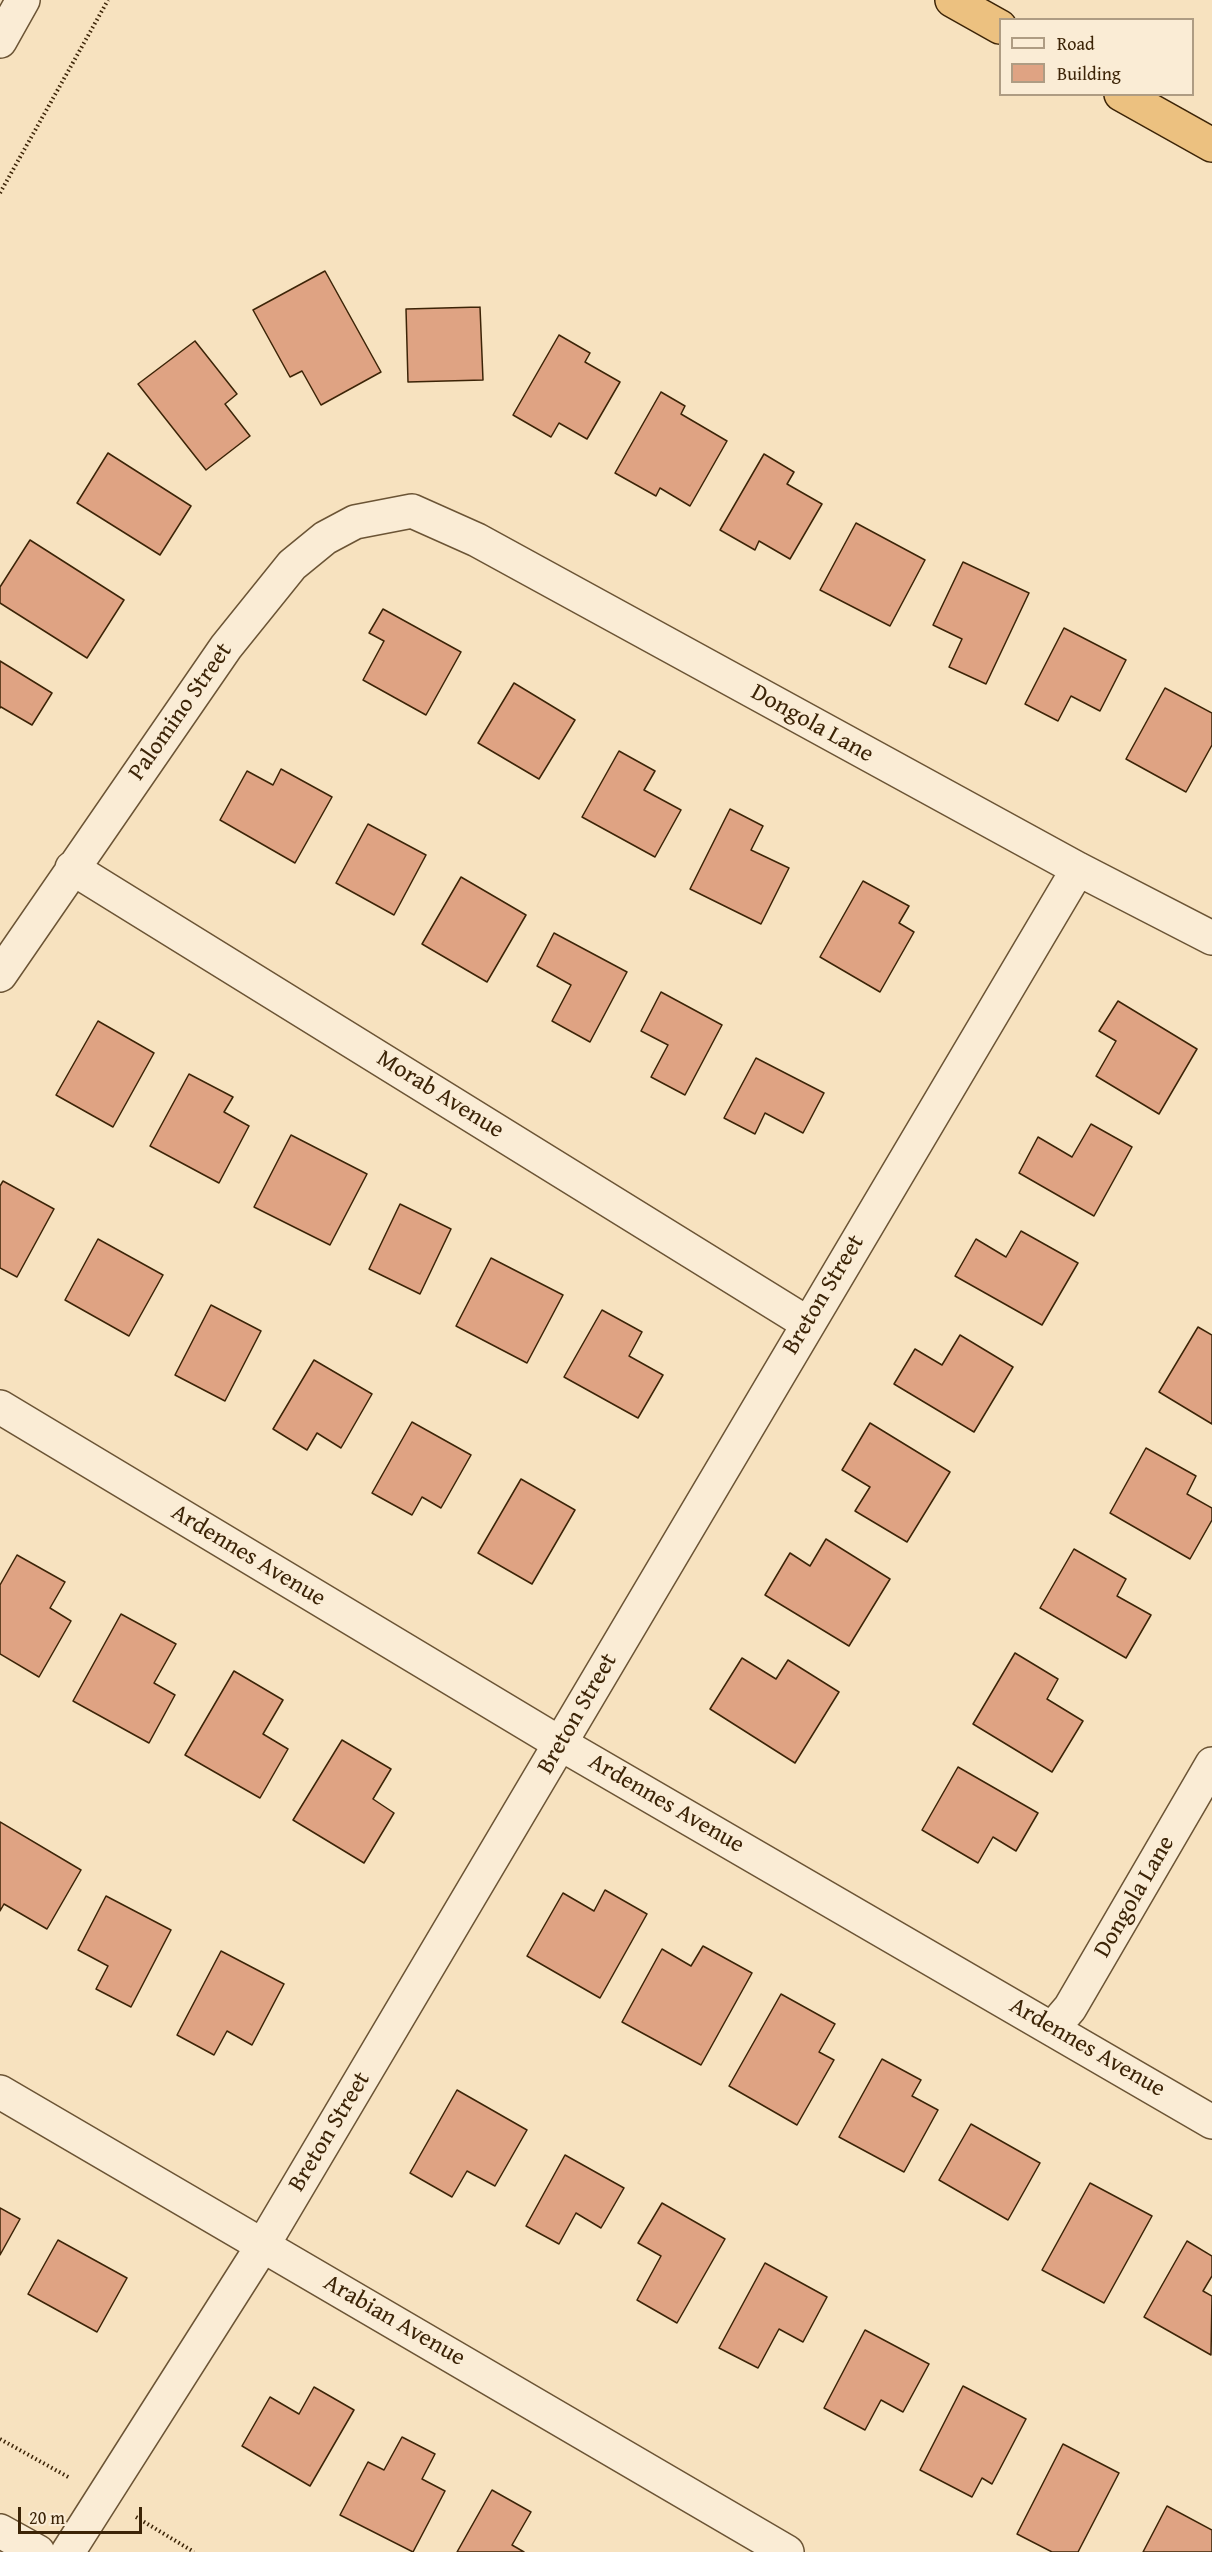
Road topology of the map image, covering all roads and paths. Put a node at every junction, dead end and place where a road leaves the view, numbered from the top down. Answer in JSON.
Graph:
{"nodes":[{"id":1,"x":23,"y":0,"type":"edge"},
{"id":2,"x":108,"y":0,"type":"edge"},
{"id":3,"x":952,"y":0,"type":"edge"},
{"id":4,"x":999,"y":26,"type":"edge"},
{"id":5,"x":0,"y":41,"type":"edge"},
{"id":6,"x":1125,"y":96,"type":"edge"},
{"id":7,"x":1212,"y":145,"type":"edge"},
{"id":8,"x":0,"y":194,"type":"edge"},
{"id":9,"x":412,"y":511,"type":"joint"},
{"id":10,"x":72,"y":868,"type":"junction"},
{"id":11,"x":1077,"y":869,"type":"junction"},
{"id":12,"x":1212,"y":938,"type":"edge"},
{"id":13,"x":0,"y":975,"type":"edge"},
{"id":14,"x":807,"y":1323,"type":"junction"},
{"id":15,"x":0,"y":1407,"type":"edge"},
{"id":16,"x":561,"y":1744,"type":"junction"},
{"id":17,"x":1212,"y":1764,"type":"edge"},
{"id":18,"x":1053,"y":2028,"type":"junction"},
{"id":19,"x":0,"y":2092,"type":"edge"},
{"id":20,"x":1212,"y":2122,"type":"edge"},
{"id":21,"x":263,"y":2245,"type":"junction"},
{"id":22,"x":0,"y":2531,"type":"edge"},
{"id":23,"x":38,"y":2552,"type":"edge"},
{"id":24,"x":68,"y":2552,"type":"edge"},
{"id":25,"x":787,"y":2552,"type":"edge"}],
"edges":[{"from":1,"to":5,"type":"street"},
{"from":2,"to":8,"type":"path"},
{"from":3,"to":4,"type":"highway"},
{"from":6,"to":7,"type":"highway"},
{"from":9,"to":10,"type":"street","name":"Palomino Street"},
{"from":9,"to":11,"type":"street","name":"Dongola Lane"},
{"from":10,"to":13,"type":"street","name":"Palomino Street"},
{"from":10,"to":14,"type":"street","name":"Morab Avenue"},
{"from":11,"to":12,"type":"street","name":"Dongola Lane"},
{"from":11,"to":14,"type":"street","name":"Breton Street"},
{"from":14,"to":16,"type":"street","name":"Breton Street"},
{"from":15,"to":16,"type":"street","name":"Ardennes Avenue"},
{"from":16,"to":18,"type":"street","name":"Ardennes Avenue"},
{"from":16,"to":21,"type":"street","name":"Breton Street"},
{"from":17,"to":18,"type":"street","name":"Dongola Lane"},
{"from":18,"to":20,"type":"street","name":"Ardennes Avenue"},
{"from":19,"to":21,"type":"street","name":"Arabian Avenue"},
{"from":21,"to":24,"type":"street","name":"Breton Street"},
{"from":21,"to":25,"type":"street","name":"Arabian Avenue"},
{"from":22,"to":23,"type":"street"}]}
